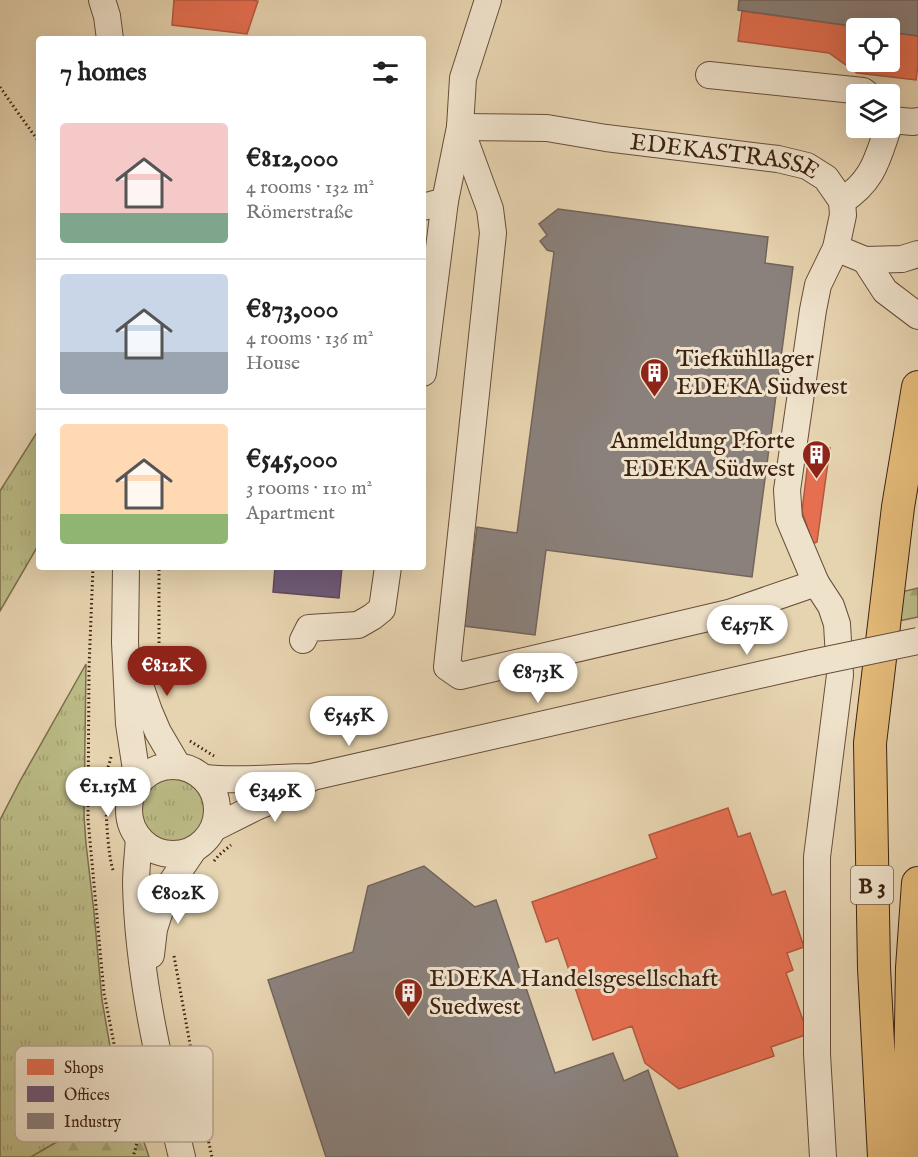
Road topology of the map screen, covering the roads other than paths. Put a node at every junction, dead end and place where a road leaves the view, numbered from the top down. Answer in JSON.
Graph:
{"nodes":[{"id":1,"x":102,"y":0,"type":"edge"},
{"id":2,"x":488,"y":0,"type":"edge"},
{"id":3,"x":110,"y":36,"type":"edge"},
{"id":4,"x":709,"y":75,"type":"dead end"},
{"id":5,"x":846,"y":89,"type":"edge"},
{"id":6,"x":918,"y":121,"type":"edge"},
{"id":7,"x":900,"y":122,"type":"edge"},
{"id":8,"x":460,"y":127,"type":"junction"},
{"id":9,"x":884,"y":138,"type":"edge"},
{"id":10,"x":842,"y":201,"type":"junction"},
{"id":11,"x":434,"y":204,"type":"edge"},
{"id":12,"x":836,"y":248,"type":"junction"},
{"id":13,"x":865,"y":261,"type":"junction"},
{"id":14,"x":913,"y":261,"type":"edge"},
{"id":15,"x":918,"y":316,"type":"edge"},
{"id":16,"x":426,"y":327,"type":"edge"},
{"id":17,"x":918,"y":387,"type":"edge"},
{"id":18,"x":126,"y":570,"type":"edge"},
{"id":19,"x":388,"y":570,"type":"edge"},
{"id":20,"x":816,"y":583,"type":"junction"},
{"id":21,"x":303,"y":640,"type":"dead end"},
{"id":22,"x":918,"y":640,"type":"edge"},
{"id":23,"x":126,"y":642,"type":"junction"},
{"id":24,"x":178,"y":765,"type":"junction"},
{"id":25,"x":212,"y":768,"type":"junction"},
{"id":26,"x":312,"y":777,"type":"junction"},
{"id":27,"x":138,"y":783,"type":"junction"},
{"id":28,"x":214,"y":828,"type":"junction"},
{"id":29,"x":139,"y":838,"type":"junction"},
{"id":30,"x":203,"y":856,"type":"junction"},
{"id":31,"x":918,"y":883,"type":"edge"},
{"id":32,"x":147,"y":994,"type":"junction"},
{"id":33,"x":158,"y":1046,"type":"edge"},
{"id":34,"x":179,"y":1142,"type":"edge"},
{"id":35,"x":182,"y":1157,"type":"edge"},
{"id":36,"x":823,"y":1157,"type":"edge"},
{"id":37,"x":884,"y":1157,"type":"edge"},
{"id":38,"x":907,"y":1157,"type":"edge"}],
"edges":[{"from":1,"to":3,"type":"street"},
{"from":2,"to":8,"type":"street"},
{"from":4,"to":5,"type":"street"},
{"from":6,"to":7,"type":"street"},
{"from":8,"to":10,"type":"street","name":"EDEKASTRASSE"},
{"from":8,"to":11,"type":"street"},
{"from":8,"to":20,"type":"street"},
{"from":9,"to":10,"type":"street"},
{"from":10,"to":12,"type":"street","name":"EDEKASTRASSE"},
{"from":11,"to":16,"type":"street"},
{"from":12,"to":13,"type":"street"},
{"from":12,"to":20,"type":"street","name":"EDEKASTRASSE"},
{"from":13,"to":14,"type":"street"},
{"from":13,"to":15,"type":"street"},
{"from":17,"to":37,"type":"main road","number":"B 3"},
{"from":18,"to":23,"type":"street"},
{"from":19,"to":21,"type":"street"},
{"from":20,"to":36,"type":"street","name":"EDEKASTRASSE"},
{"from":22,"to":26,"type":"street","bridge":true},
{"from":23,"to":24,"type":"street"},
{"from":23,"to":27,"type":"street"},
{"from":24,"to":25,"type":"street"},
{"from":24,"to":27,"type":"street"},
{"from":25,"to":26,"type":"street"},
{"from":25,"to":28,"type":"street"},
{"from":26,"to":28,"type":"street"},
{"from":27,"to":29,"type":"street"},
{"from":28,"to":30,"type":"street"},
{"from":29,"to":30,"type":"street"},
{"from":29,"to":32,"type":"street"},
{"from":30,"to":32,"type":"street"},
{"from":31,"to":38,"type":"main road","number":"B 3"},
{"from":32,"to":33,"type":"street"},
{"from":34,"to":35,"type":"street"}]}
